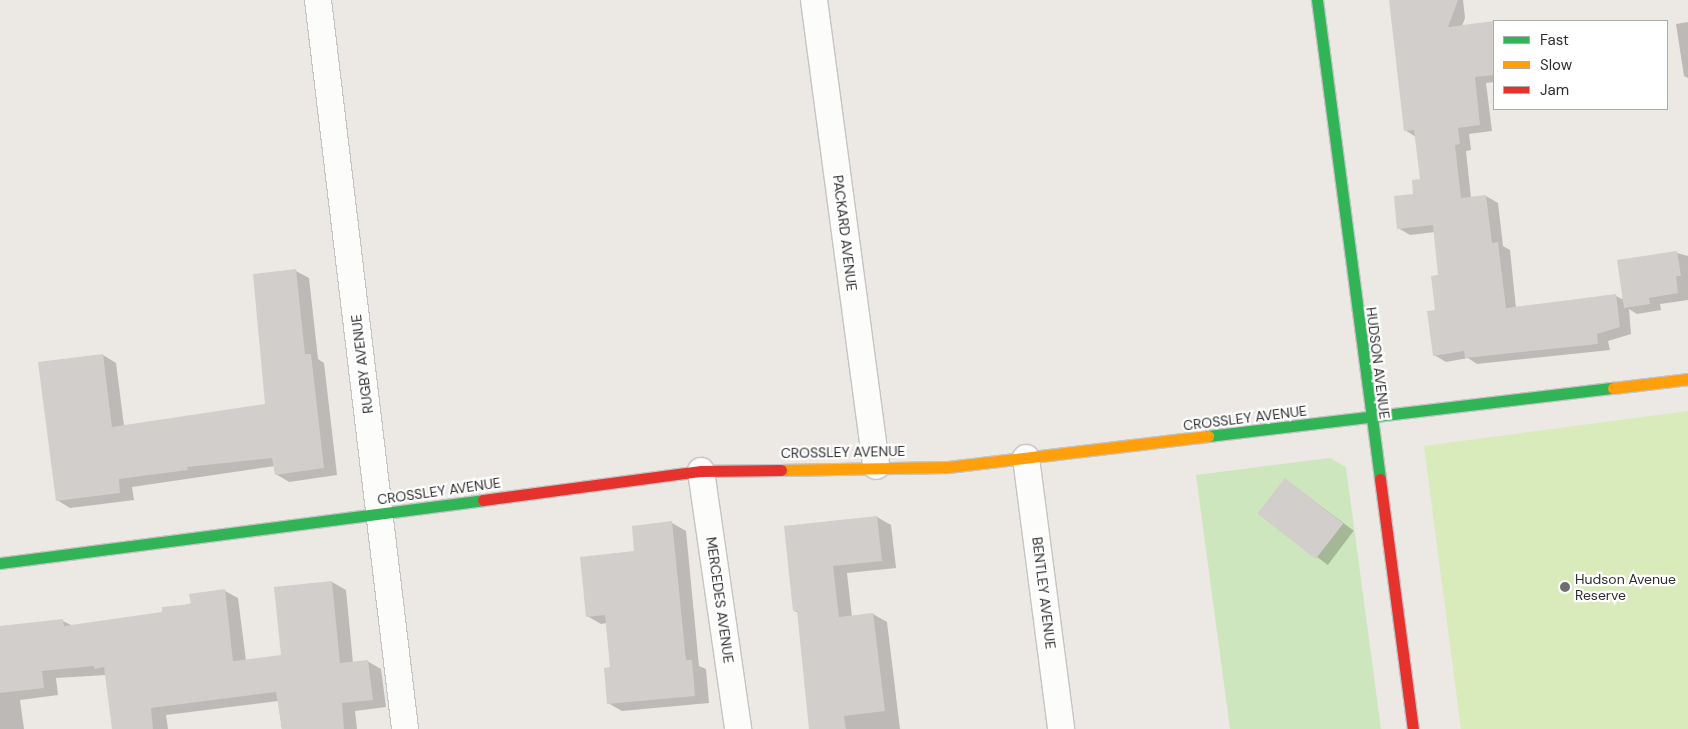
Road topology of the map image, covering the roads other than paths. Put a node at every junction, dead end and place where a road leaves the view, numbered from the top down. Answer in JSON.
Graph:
{"nodes":[{"id":1,"x":318,"y":0,"type":"edge"},
{"id":2,"x":814,"y":0,"type":"edge"},
{"id":3,"x":1318,"y":0,"type":"edge"},
{"id":4,"x":1688,"y":379,"type":"edge"},
{"id":5,"x":1370,"y":418,"type":"junction"},
{"id":6,"x":1026,"y":458,"type":"junction"},
{"id":7,"x":876,"y":466,"type":"junction"},
{"id":8,"x":701,"y":471,"type":"junction"},
{"id":9,"x":380,"y":514,"type":"junction"},
{"id":10,"x":0,"y":563,"type":"edge"},
{"id":11,"x":405,"y":729,"type":"edge"},
{"id":12,"x":738,"y":729,"type":"edge"},
{"id":13,"x":1061,"y":729,"type":"edge"},
{"id":14,"x":1413,"y":729,"type":"edge"}],
"edges":[{"from":1,"to":9,"type":"street","name":"RUGBY AVENUE"},
{"from":2,"to":7,"type":"street","name":"PACKARD AVENUE"},
{"from":3,"to":5,"type":"street","name":"HUDSON AVENUE"},
{"from":4,"to":5,"type":"street","name":"CROSSLEY AVENUE"},
{"from":5,"to":6,"type":"street","name":"CROSSLEY AVENUE"},
{"from":5,"to":14,"type":"street","name":"HUDSON AVENUE"},
{"from":6,"to":7,"type":"street","name":"CROSSLEY AVENUE"},
{"from":6,"to":13,"type":"street","name":"BENTLEY AVENUE"},
{"from":7,"to":8,"type":"street","name":"CROSSLEY AVENUE"},
{"from":8,"to":9,"type":"street","name":"CROSSLEY AVENUE"},
{"from":8,"to":12,"type":"street","name":"MERCEDES AVENUE"},
{"from":9,"to":10,"type":"street","name":"CROSSLEY AVENUE"},
{"from":9,"to":11,"type":"street","name":"RUGBY AVENUE"}]}
